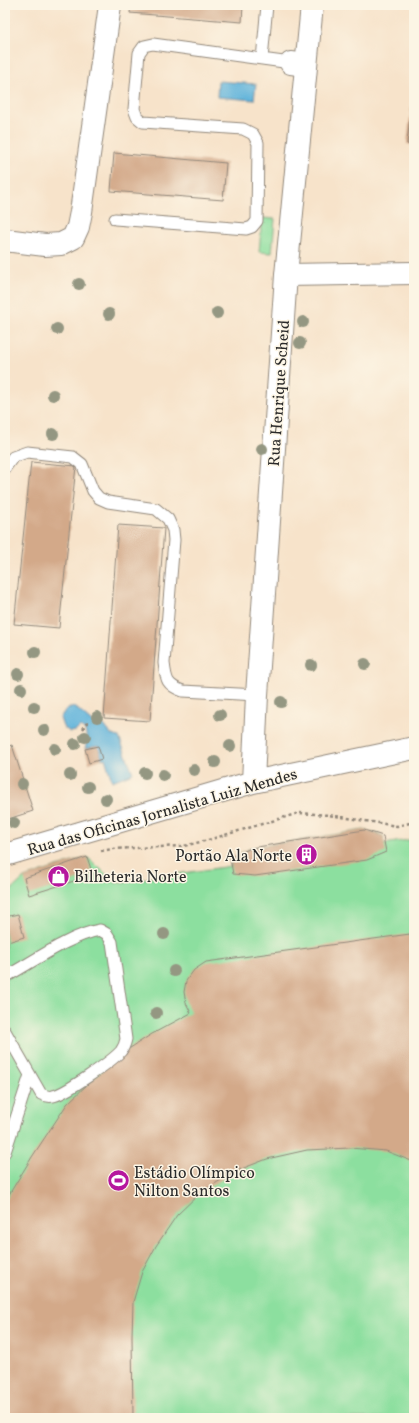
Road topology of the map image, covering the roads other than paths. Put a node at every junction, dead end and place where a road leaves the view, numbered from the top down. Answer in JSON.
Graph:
{"nodes":[{"id":1,"x":110,"y":5,"type":"edge"},
{"id":2,"x":267,"y":5,"type":"edge"},
{"id":3,"x":312,"y":5,"type":"edge"},
{"id":4,"x":262,"y":59,"type":"junction"},
{"id":5,"x":299,"y":64,"type":"junction"},
{"id":6,"x":115,"y":219,"type":"dead end"},
{"id":7,"x":5,"y":240,"type":"edge"},
{"id":8,"x":414,"y":273,"type":"edge"},
{"id":9,"x":286,"y":275,"type":"junction"},
{"id":10,"x":5,"y":468,"type":"edge"},
{"id":11,"x":257,"y":695,"type":"junction"},
{"id":12,"x":414,"y":748,"type":"edge"},
{"id":13,"x":253,"y":782,"type":"junction"},
{"id":14,"x":5,"y":855,"type":"edge"},
{"id":15,"x":5,"y":977,"type":"edge"},
{"id":16,"x":6,"y":1035,"type":"edge"},
{"id":17,"x":30,"y":1075,"type":"junction"},
{"id":18,"x":5,"y":1152,"type":"edge"}],
"edges":[{"from":1,"to":7,"type":"street"},
{"from":2,"to":4,"type":"lane"},
{"from":3,"to":5,"type":"street","name":"Rua Henrique Scheid"},
{"from":4,"to":5,"type":"lane"},
{"from":4,"to":6,"type":"lane"},
{"from":5,"to":9,"type":"street","name":"Rua Henrique Scheid"},
{"from":8,"to":9,"type":"street"},
{"from":9,"to":11,"type":"street","name":"Rua Henrique Scheid"},
{"from":10,"to":11,"type":"lane"},
{"from":11,"to":13,"type":"street","name":"Rua Henrique Scheid"},
{"from":12,"to":13,"type":"street","name":"Rua das Oficinas Jornalista Luiz Mendes"},
{"from":13,"to":14,"type":"street","name":"Rua das Oficinas Jornalista Luiz Mendes"},
{"from":15,"to":17,"type":"lane"},
{"from":16,"to":17,"type":"lane"},
{"from":17,"to":18,"type":"lane"}]}
